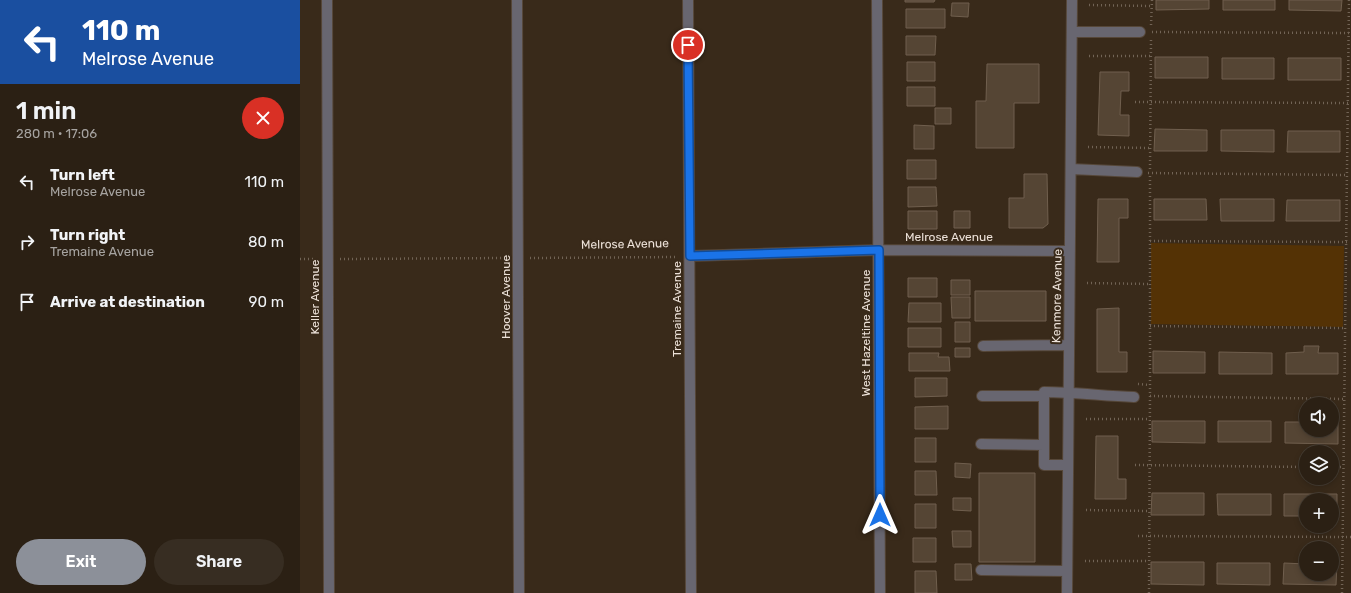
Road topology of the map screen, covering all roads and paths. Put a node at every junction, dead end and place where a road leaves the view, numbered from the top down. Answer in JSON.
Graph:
{"nodes":[{"id":1,"x":327,"y":0,"type":"edge"},
{"id":2,"x":517,"y":0,"type":"edge"},
{"id":3,"x":688,"y":0,"type":"edge"},
{"id":4,"x":877,"y":0,"type":"edge"},
{"id":5,"x":1072,"y":0,"type":"edge"},
{"id":6,"x":1152,"y":0,"type":"edge"},
{"id":7,"x":1349,"y":0,"type":"edge"},
{"id":8,"x":1090,"y":5,"type":"dead end"},
{"id":9,"x":1152,"y":6,"type":"junction"},
{"id":10,"x":1072,"y":32,"type":"junction"},
{"id":11,"x":1147,"y":32,"type":"junction"},
{"id":12,"x":1350,"y":33,"type":"edge"},
{"id":13,"x":1089,"y":56,"type":"dead end"},
{"id":14,"x":1151,"y":56,"type":"junction"},
{"id":15,"x":1135,"y":102,"type":"dead end"},
{"id":16,"x":1150,"y":102,"type":"junction"},
{"id":17,"x":1348,"y":103,"type":"junction"},
{"id":18,"x":1088,"y":147,"type":"dead end"},
{"id":19,"x":1150,"y":148,"type":"junction"},
{"id":20,"x":1071,"y":169,"type":"junction"},
{"id":21,"x":1137,"y":172,"type":"dead end"},
{"id":22,"x":1149,"y":173,"type":"junction"},
{"id":23,"x":1348,"y":175,"type":"junction"},
{"id":24,"x":1349,"y":203,"type":"edge"},
{"id":25,"x":1150,"y":241,"type":"junction"},
{"id":26,"x":1347,"y":242,"type":"junction"},
{"id":27,"x":879,"y":250,"type":"junction"},
{"id":28,"x":1070,"y":250,"type":"junction"},
{"id":29,"x":690,"y":256,"type":"junction"},
{"id":30,"x":519,"y":258,"type":"junction"},
{"id":31,"x":300,"y":259,"type":"edge"},
{"id":32,"x":328,"y":259,"type":"junction"},
{"id":33,"x":1087,"y":283,"type":"dead end"},
{"id":34,"x":1150,"y":284,"type":"junction"},
{"id":35,"x":1150,"y":326,"type":"junction"},
{"id":36,"x":1345,"y":328,"type":"junction"},
{"id":37,"x":1069,"y":345,"type":"junction"},
{"id":38,"x":983,"y":346,"type":"dead end"},
{"id":39,"x":1069,"y":392,"type":"junction"},
{"id":40,"x":982,"y":396,"type":"dead end"},
{"id":41,"x":1044,"y":396,"type":"junction"},
{"id":42,"x":1149,"y":396,"type":"junction"},
{"id":43,"x":1134,"y":397,"type":"dead end"},
{"id":44,"x":1344,"y":399,"type":"junction"},
{"id":45,"x":1086,"y":419,"type":"dead end"},
{"id":46,"x":1150,"y":419,"type":"junction"},
{"id":47,"x":981,"y":444,"type":"dead end"},
{"id":48,"x":1044,"y":445,"type":"junction"},
{"id":49,"x":1068,"y":465,"type":"junction"},
{"id":50,"x":1135,"y":465,"type":"dead end"},
{"id":51,"x":1150,"y":465,"type":"junction"},
{"id":52,"x":1299,"y":467,"type":"edge"},
{"id":53,"x":1339,"y":467,"type":"edge"},
{"id":54,"x":1343,"y":467,"type":"junction"},
{"id":55,"x":1086,"y":510,"type":"dead end"},
{"id":56,"x":1149,"y":511,"type":"junction"},
{"id":57,"x":1138,"y":536,"type":"dead end"},
{"id":58,"x":1149,"y":536,"type":"junction"},
{"id":59,"x":1343,"y":537,"type":"junction"},
{"id":60,"x":1351,"y":537,"type":"edge"},
{"id":61,"x":1085,"y":561,"type":"dead end"},
{"id":62,"x":1149,"y":562,"type":"junction"},
{"id":63,"x":981,"y":570,"type":"dead end"},
{"id":64,"x":1067,"y":571,"type":"junction"},
{"id":65,"x":329,"y":593,"type":"edge"},
{"id":66,"x":520,"y":593,"type":"edge"},
{"id":67,"x":691,"y":593,"type":"edge"},
{"id":68,"x":880,"y":593,"type":"edge"},
{"id":69,"x":1067,"y":593,"type":"edge"},
{"id":70,"x":1149,"y":593,"type":"edge"},
{"id":71,"x":1342,"y":593,"type":"edge"}],
"edges":[{"from":1,"to":32,"type":"street","name":"Keller Avenue"},
{"from":2,"to":30,"type":"street","name":"Hoover Avenue"},
{"from":3,"to":29,"type":"street","name":"Tremaine Avenue"},
{"from":4,"to":27,"type":"street","name":"West Hazeltine Avenue"},
{"from":5,"to":10,"type":"street","name":"Kenmore Avenue"},
{"from":6,"to":9,"type":"path"},
{"from":7,"to":12,"type":"path"},
{"from":8,"to":9,"type":"path"},
{"from":9,"to":11,"type":"path"},
{"from":10,"to":11,"type":"street"},
{"from":10,"to":20,"type":"street","name":"Kenmore Avenue"},
{"from":11,"to":12,"type":"path"},
{"from":11,"to":14,"type":"path"},
{"from":12,"to":17,"type":"path"},
{"from":13,"to":14,"type":"path"},
{"from":14,"to":16,"type":"path"},
{"from":15,"to":16,"type":"path"},
{"from":16,"to":17,"type":"path"},
{"from":16,"to":19,"type":"path"},
{"from":17,"to":23,"type":"path"},
{"from":18,"to":19,"type":"path"},
{"from":19,"to":22,"type":"path"},
{"from":20,"to":21,"type":"street"},
{"from":20,"to":28,"type":"street","name":"Kenmore Avenue"},
{"from":22,"to":23,"type":"path"},
{"from":22,"to":25,"type":"path"},
{"from":23,"to":24,"type":"path"},
{"from":24,"to":26,"type":"path"},
{"from":25,"to":26,"type":"path"},
{"from":25,"to":34,"type":"path"},
{"from":26,"to":36,"type":"path"},
{"from":27,"to":28,"type":"street","name":"Melrose Avenue"},
{"from":27,"to":29,"type":"street","name":"Melrose Avenue"},
{"from":27,"to":68,"type":"street","name":"West Hazeltine Avenue"},
{"from":28,"to":37,"type":"street","name":"Kenmore Avenue"},
{"from":29,"to":30,"type":"path","name":"Melrose Avenue"},
{"from":29,"to":67,"type":"street","name":"Tremaine Avenue"},
{"from":30,"to":32,"type":"path","name":"Melrose Avenue"},
{"from":30,"to":66,"type":"street","name":"Hoover Avenue"},
{"from":31,"to":32,"type":"path","name":"Melrose Avenue"},
{"from":32,"to":65,"type":"street","name":"Keller Avenue"},
{"from":33,"to":34,"type":"path"},
{"from":34,"to":35,"type":"path"},
{"from":35,"to":36,"type":"path"},
{"from":35,"to":42,"type":"path"},
{"from":36,"to":44,"type":"path"},
{"from":37,"to":38,"type":"street"},
{"from":37,"to":39,"type":"street","name":"Kenmore Avenue"},
{"from":39,"to":41,"type":"street"},
{"from":39,"to":43,"type":"street"},
{"from":39,"to":49,"type":"street","name":"Kenmore Avenue"},
{"from":40,"to":41,"type":"street"},
{"from":41,"to":48,"type":"street"},
{"from":42,"to":44,"type":"path"},
{"from":42,"to":46,"type":"path"},
{"from":44,"to":54,"type":"path"},
{"from":45,"to":46,"type":"path"},
{"from":46,"to":51,"type":"path"},
{"from":47,"to":48,"type":"street"},
{"from":48,"to":49,"type":"street"},
{"from":49,"to":64,"type":"street","name":"Kenmore Avenue"},
{"from":50,"to":51,"type":"path"},
{"from":51,"to":52,"type":"path"},
{"from":51,"to":56,"type":"path"},
{"from":53,"to":54,"type":"path"},
{"from":54,"to":59,"type":"path"},
{"from":55,"to":56,"type":"path"},
{"from":56,"to":58,"type":"path"},
{"from":57,"to":58,"type":"path"},
{"from":58,"to":59,"type":"path"},
{"from":58,"to":62,"type":"path"},
{"from":59,"to":60,"type":"path"},
{"from":59,"to":71,"type":"path"},
{"from":61,"to":62,"type":"path"},
{"from":62,"to":70,"type":"path"},
{"from":63,"to":64,"type":"street"},
{"from":64,"to":69,"type":"street","name":"Kenmore Avenue"}]}
